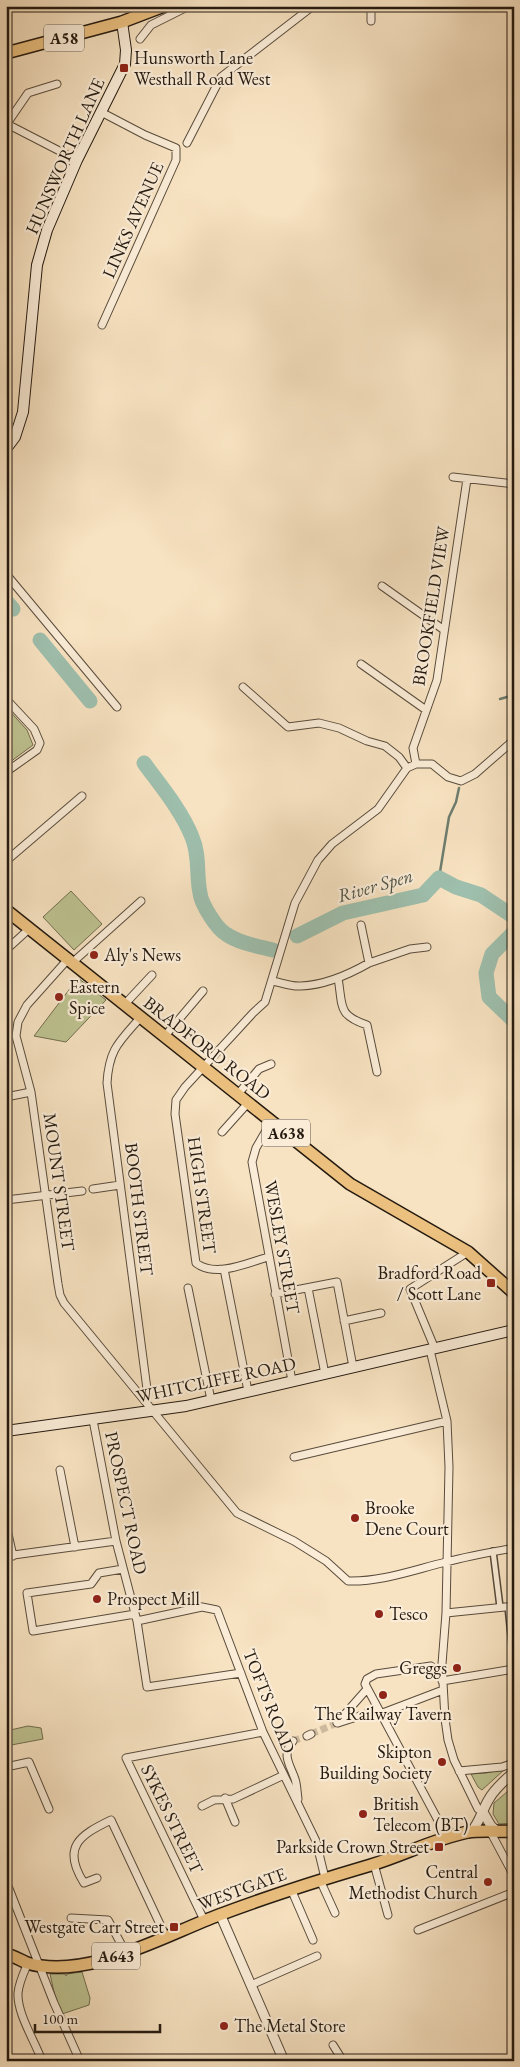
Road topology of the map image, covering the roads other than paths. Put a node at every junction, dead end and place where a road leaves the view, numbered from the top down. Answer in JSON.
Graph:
{"nodes":[{"id":1,"x":189,"y":6,"type":"edge"},
{"id":2,"x":314,"y":6,"type":"edge"},
{"id":3,"x":371,"y":6,"type":"edge"},
{"id":4,"x":162,"y":7,"type":"edge"},
{"id":5,"x":371,"y":21,"type":"dead end"},
{"id":6,"x":122,"y":22,"type":"junction"},
{"id":7,"x":140,"y":39,"type":"dead end"},
{"id":8,"x":6,"y":53,"type":"edge"},
{"id":9,"x":57,"y":84,"type":"dead end"},
{"id":10,"x":101,"y":112,"type":"junction"},
{"id":11,"x":7,"y":125,"type":"edge"},
{"id":12,"x":187,"y":143,"type":"dead end"},
{"id":13,"x":77,"y":160,"type":"junction"},
{"id":14,"x":102,"y":325,"type":"dead end"},
{"id":15,"x":6,"y":449,"type":"edge"},
{"id":16,"x":453,"y":477,"type":"dead end"},
{"id":17,"x":467,"y":479,"type":"junction"},
{"id":18,"x":514,"y":484,"type":"edge"},
{"id":19,"x":6,"y":574,"type":"edge"},
{"id":20,"x":382,"y":586,"type":"dead end"},
{"id":21,"x":444,"y":630,"type":"junction"},
{"id":22,"x":361,"y":664,"type":"dead end"},
{"id":23,"x":242,"y":688,"type":"dead end"},
{"id":24,"x":6,"y":699,"type":"edge"},
{"id":25,"x":117,"y":707,"type":"dead end"},
{"id":26,"x":426,"y":710,"type":"junction"},
{"id":27,"x":514,"y":740,"type":"edge"},
{"id":28,"x":416,"y":764,"type":"junction"},
{"id":29,"x":407,"y":768,"type":"junction"},
{"id":30,"x":6,"y":772,"type":"edge"},
{"id":31,"x":82,"y":796,"type":"dead end"},
{"id":32,"x":6,"y":861,"type":"edge"},
{"id":33,"x":141,"y":901,"type":"dead end"},
{"id":34,"x":8,"y":914,"type":"edge"},
{"id":35,"x":360,"y":925,"type":"dead end"},
{"id":36,"x":29,"y":929,"type":"junction"},
{"id":37,"x":427,"y":947,"type":"dead end"},
{"id":38,"x":6,"y":950,"type":"edge"},
{"id":39,"x":71,"y":960,"type":"junction"},
{"id":40,"x":368,"y":963,"type":"junction"},
{"id":41,"x":152,"y":975,"type":"dead end"},
{"id":42,"x":338,"y":978,"type":"junction"},
{"id":43,"x":273,"y":981,"type":"junction"},
{"id":44,"x":203,"y":991,"type":"dead end"},
{"id":45,"x":124,"y":1004,"type":"junction"},
{"id":46,"x":140,"y":1018,"type":"junction"},
{"id":47,"x":164,"y":1037,"type":"junction"},
{"id":48,"x":271,"y":1064,"type":"dead end"},
{"id":49,"x":203,"y":1066,"type":"junction"},
{"id":50,"x":376,"y":1072,"type":"dead end"},
{"id":51,"x":30,"y":1092,"type":"junction"},
{"id":52,"x":238,"y":1094,"type":"junction"},
{"id":53,"x":6,"y":1097,"type":"edge"},
{"id":54,"x":248,"y":1102,"type":"junction"},
{"id":55,"x":271,"y":1122,"type":"junction"},
{"id":56,"x":222,"y":1132,"type":"dead end"},
{"id":57,"x":120,"y":1185,"type":"junction"},
{"id":58,"x":93,"y":1189,"type":"dead end"},
{"id":59,"x":82,"y":1191,"type":"dead end"},
{"id":60,"x":45,"y":1196,"type":"junction"},
{"id":61,"x":6,"y":1200,"type":"edge"},
{"id":62,"x":468,"y":1252,"type":"junction"},
{"id":63,"x":268,"y":1258,"type":"junction"},
{"id":64,"x":224,"y":1268,"type":"junction"},
{"id":65,"x":188,"y":1288,"type":"dead end"},
{"id":66,"x":308,"y":1288,"type":"junction"},
{"id":67,"x":514,"y":1292,"type":"edge"},
{"id":68,"x":275,"y":1294,"type":"junction"},
{"id":69,"x":381,"y":1314,"type":"dead end"},
{"id":70,"x":344,"y":1320,"type":"junction"},
{"id":71,"x":514,"y":1330,"type":"edge"},
{"id":72,"x":432,"y":1349,"type":"junction"},
{"id":73,"x":353,"y":1367,"type":"junction"},
{"id":74,"x":325,"y":1374,"type":"junction"},
{"id":75,"x":292,"y":1381,"type":"junction"},
{"id":76,"x":248,"y":1392,"type":"junction"},
{"id":77,"x":210,"y":1400,"type":"junction"},
{"id":78,"x":145,"y":1401,"type":"junction"},
{"id":79,"x":154,"y":1411,"type":"junction"},
{"id":80,"x":93,"y":1420,"type":"junction"},
{"id":81,"x":447,"y":1421,"type":"junction"},
{"id":82,"x":6,"y":1431,"type":"edge"},
{"id":83,"x":294,"y":1457,"type":"dead end"},
{"id":84,"x":60,"y":1470,"type":"dead end"},
{"id":85,"x":6,"y":1525,"type":"edge"},
{"id":86,"x":116,"y":1541,"type":"junction"},
{"id":87,"x":75,"y":1547,"type":"junction"},
{"id":88,"x":514,"y":1548,"type":"edge"},
{"id":89,"x":493,"y":1551,"type":"junction"},
{"id":90,"x":9,"y":1556,"type":"edge"},
{"id":91,"x":446,"y":1561,"type":"junction"},
{"id":92,"x":124,"y":1569,"type":"junction"},
{"id":93,"x":500,"y":1607,"type":"junction"},
{"id":94,"x":511,"y":1607,"type":"edge"},
{"id":95,"x":446,"y":1613,"type":"junction"},
{"id":96,"x":136,"y":1618,"type":"junction"},
{"id":97,"x":514,"y":1664,"type":"edge"},
{"id":98,"x":431,"y":1666,"type":"dead end"},
{"id":99,"x":514,"y":1669,"type":"edge"},
{"id":100,"x":241,"y":1673,"type":"junction"},
{"id":101,"x":442,"y":1681,"type":"junction"},
{"id":102,"x":367,"y":1689,"type":"junction"},
{"id":103,"x":443,"y":1690,"type":"junction"},
{"id":104,"x":379,"y":1712,"type":"junction"},
{"id":105,"x":263,"y":1732,"type":"junction"},
{"id":106,"x":293,"y":1741,"type":"dead end"},
{"id":107,"x":514,"y":1763,"type":"edge"},
{"id":108,"x":6,"y":1767,"type":"edge"},
{"id":109,"x":460,"y":1771,"type":"junction"},
{"id":110,"x":514,"y":1772,"type":"edge"},
{"id":111,"x":284,"y":1775,"type":"junction"},
{"id":112,"x":224,"y":1798,"type":"junction"},
{"id":113,"x":299,"y":1805,"type":"junction"},
{"id":114,"x":202,"y":1806,"type":"dead end"},
{"id":115,"x":50,"y":1808,"type":"dead end"},
{"id":116,"x":483,"y":1812,"type":"junction"},
{"id":117,"x":235,"y":1822,"type":"dead end"},
{"id":118,"x":494,"y":1831,"type":"junction"},
{"id":119,"x":514,"y":1831,"type":"edge"},
{"id":120,"x":471,"y":1832,"type":"junction"},
{"id":121,"x":447,"y":1837,"type":"junction"},
{"id":122,"x":374,"y":1864,"type":"junction"},
{"id":123,"x":514,"y":1876,"type":"edge"},
{"id":124,"x":97,"y":1878,"type":"dead end"},
{"id":125,"x":322,"y":1879,"type":"junction"},
{"id":126,"x":6,"y":1881,"type":"edge"},
{"id":127,"x":291,"y":1889,"type":"junction"},
{"id":128,"x":514,"y":1892,"type":"edge"},
{"id":129,"x":335,"y":1913,"type":"dead end"},
{"id":130,"x":220,"y":1914,"type":"junction"},
{"id":131,"x":388,"y":1915,"type":"dead end"},
{"id":132,"x":71,"y":1918,"type":"dead end"},
{"id":133,"x":204,"y":1920,"type":"junction"},
{"id":134,"x":418,"y":1930,"type":"dead end"},
{"id":135,"x":166,"y":1937,"type":"junction"},
{"id":136,"x":313,"y":1940,"type":"dead end"},
{"id":137,"x":126,"y":1953,"type":"junction"},
{"id":138,"x":6,"y":1954,"type":"edge"},
{"id":139,"x":317,"y":1956,"type":"dead end"},
{"id":140,"x":28,"y":1963,"type":"junction"},
{"id":141,"x":40,"y":1965,"type":"junction"},
{"id":142,"x":251,"y":1985,"type":"junction"},
{"id":143,"x":333,"y":2045,"type":"dead end"},
{"id":144,"x":42,"y":2061,"type":"edge"},
{"id":145,"x":80,"y":2061,"type":"edge"},
{"id":146,"x":284,"y":2061,"type":"edge"},
{"id":147,"x":343,"y":2061,"type":"edge"}],
"edges":[{"from":1,"to":7,"type":"street"},
{"from":2,"to":12,"type":"street"},
{"from":3,"to":5,"type":"street"},
{"from":4,"to":6,"type":"main road","number":"A58"},
{"from":6,"to":8,"type":"main road","number":"A58"},
{"from":6,"to":10,"type":"main road","name":"HUNSWORTH LANE"},
{"from":9,"to":11,"type":"street"},
{"from":10,"to":13,"type":"main road","name":"HUNSWORTH LANE"},
{"from":10,"to":14,"type":"street","name":"LINKS AVENUE"},
{"from":11,"to":13,"type":"street"},
{"from":13,"to":15,"type":"main road","name":"HUNSWORTH LANE"},
{"from":16,"to":17,"type":"street"},
{"from":17,"to":18,"type":"street"},
{"from":17,"to":21,"type":"street","name":"BROOKFIELD VIEW"},
{"from":19,"to":25,"type":"street"},
{"from":20,"to":21,"type":"street"},
{"from":21,"to":26,"type":"street","name":"BROOKFIELD VIEW"},
{"from":22,"to":26,"type":"street"},
{"from":23,"to":29,"type":"street"},
{"from":24,"to":30,"type":"street"},
{"from":26,"to":28,"type":"street","name":"BROOKFIELD VIEW"},
{"from":27,"to":28,"type":"street"},
{"from":28,"to":29,"type":"street"},
{"from":29,"to":43,"type":"street","name":"HIGH STREET"},
{"from":31,"to":32,"type":"street"},
{"from":33,"to":39,"type":"street","name":"MOUNT STREET"},
{"from":34,"to":36,"type":"main road","name":"BRADFORD ROAD","number":"A638"},
{"from":35,"to":40,"type":"street"},
{"from":36,"to":38,"type":"street"},
{"from":36,"to":39,"type":"main road","name":"BRADFORD ROAD","number":"A638"},
{"from":37,"to":40,"type":"street"},
{"from":39,"to":45,"type":"main road","name":"BRADFORD ROAD","number":"A638"},
{"from":39,"to":51,"type":"street","name":"MOUNT STREET"},
{"from":40,"to":42,"type":"street"},
{"from":41,"to":45,"type":"street"},
{"from":42,"to":43,"type":"street"},
{"from":42,"to":50,"type":"street"},
{"from":43,"to":49,"type":"street","name":"HIGH STREET"},
{"from":44,"to":47,"type":"street"},
{"from":45,"to":46,"type":"main road","name":"BRADFORD ROAD","number":"A638"},
{"from":46,"to":47,"type":"main road","name":"BRADFORD ROAD","number":"A638"},
{"from":46,"to":57,"type":"street","name":"BOOTH STREET"},
{"from":47,"to":49,"type":"main road","name":"BRADFORD ROAD","number":"A638"},
{"from":48,"to":52,"type":"street"},
{"from":49,"to":52,"type":"main road","name":"BRADFORD ROAD","number":"A638"},
{"from":49,"to":64,"type":"street","name":"HIGH STREET"},
{"from":51,"to":53,"type":"street"},
{"from":51,"to":60,"type":"street","name":"MOUNT STREET"},
{"from":52,"to":54,"type":"main road","name":"BRADFORD ROAD","number":"A638"},
{"from":54,"to":55,"type":"main road","name":"BRADFORD ROAD","number":"A638"},
{"from":54,"to":56,"type":"street"},
{"from":55,"to":62,"type":"main road","name":"BRADFORD ROAD","number":"A638"},
{"from":55,"to":63,"type":"street","name":"WESLEY STREET"},
{"from":57,"to":58,"type":"street"},
{"from":57,"to":78,"type":"street","name":"BOOTH STREET"},
{"from":59,"to":60,"type":"street"},
{"from":60,"to":61,"type":"street"},
{"from":60,"to":78,"type":"street","name":"MOUNT STREET"},
{"from":62,"to":67,"type":"main road","name":"BRADFORD ROAD","number":"A638"},
{"from":62,"to":72,"type":"street"},
{"from":63,"to":64,"type":"street","name":"HIGH STREET"},
{"from":63,"to":68,"type":"street","name":"WESLEY STREET"},
{"from":64,"to":76,"type":"street"},
{"from":65,"to":77,"type":"street"},
{"from":66,"to":68,"type":"street"},
{"from":66,"to":70,"type":"street"},
{"from":66,"to":74,"type":"street"},
{"from":68,"to":75,"type":"street","name":"WESLEY STREET"},
{"from":69,"to":70,"type":"street"},
{"from":70,"to":73,"type":"street"},
{"from":71,"to":72,"type":"main road","name":"WHITCLIFFE ROAD"},
{"from":72,"to":73,"type":"main road","name":"WHITCLIFFE ROAD"},
{"from":72,"to":81,"type":"street"},
{"from":73,"to":74,"type":"main road","name":"WHITCLIFFE ROAD"},
{"from":74,"to":75,"type":"main road","name":"WHITCLIFFE ROAD"},
{"from":75,"to":76,"type":"main road","name":"WHITCLIFFE ROAD"},
{"from":76,"to":77,"type":"main road","name":"WHITCLIFFE ROAD"},
{"from":77,"to":79,"type":"main road","name":"WHITCLIFFE ROAD"},
{"from":78,"to":79,"type":"street"},
{"from":79,"to":80,"type":"main road","name":"WHITCLIFFE ROAD"},
{"from":79,"to":91,"type":"street"},
{"from":80,"to":82,"type":"main road","name":"WHITCLIFFE ROAD"},
{"from":80,"to":86,"type":"street","name":"PROSPECT ROAD"},
{"from":81,"to":83,"type":"street"},
{"from":81,"to":91,"type":"street"},
{"from":84,"to":87,"type":"street"},
{"from":85,"to":90,"type":"street"},
{"from":86,"to":87,"type":"street"},
{"from":86,"to":92,"type":"street","name":"PROSPECT ROAD"},
{"from":87,"to":90,"type":"street"},
{"from":88,"to":89,"type":"street"},
{"from":89,"to":91,"type":"street"},
{"from":89,"to":93,"type":"street"},
{"from":91,"to":95,"type":"street"},
{"from":92,"to":96,"type":"street","name":"PROSPECT ROAD"},
{"from":92,"to":96,"type":"street"},
{"from":93,"to":94,"type":"street"},
{"from":93,"to":95,"type":"street"},
{"from":94,"to":97,"type":"street"},
{"from":95,"to":101,"type":"street"},
{"from":96,"to":100,"type":"street","name":"TOFTS ROAD"},
{"from":96,"to":100,"type":"street","name":"PROSPECT ROAD"},
{"from":98,"to":102,"type":"street"},
{"from":99,"to":101,"type":"street"},
{"from":100,"to":105,"type":"street","name":"TOFTS ROAD"},
{"from":101,"to":103,"type":"street"},
{"from":102,"to":104,"type":"street"},
{"from":102,"to":104,"type":"street"},
{"from":103,"to":104,"type":"street"},
{"from":103,"to":109,"type":"street"},
{"from":104,"to":121,"type":"street"},
{"from":105,"to":111,"type":"street","name":"TOFTS ROAD"},
{"from":105,"to":133,"type":"street","name":"SYKES STREET"},
{"from":106,"to":113,"type":"street"},
{"from":107,"to":109,"type":"street"},
{"from":108,"to":115,"type":"street"},
{"from":109,"to":116,"type":"street"},
{"from":110,"to":116,"type":"street"},
{"from":111,"to":112,"type":"street"},
{"from":111,"to":113,"type":"street","name":"TOFTS ROAD"},
{"from":112,"to":114,"type":"street"},
{"from":112,"to":117,"type":"street"},
{"from":113,"to":125,"type":"street","name":"TOFTS ROAD"},
{"from":116,"to":118,"type":"street"},
{"from":116,"to":120,"type":"street"},
{"from":118,"to":119,"type":"main road","number":"A643"},
{"from":118,"to":120,"type":"main road","name":"WESTGATE","number":"A643"},
{"from":118,"to":123,"type":"street"},
{"from":120,"to":121,"type":"main road","name":"WESTGATE","number":"A643"},
{"from":121,"to":122,"type":"main road","name":"WESTGATE","number":"A643"},
{"from":122,"to":125,"type":"main road","name":"WESTGATE","number":"A643"},
{"from":122,"to":131,"type":"street"},
{"from":124,"to":135,"type":"street"},
{"from":125,"to":127,"type":"main road","name":"WESTGATE","number":"A643"},
{"from":125,"to":129,"type":"street","name":"TOFTS ROAD"},
{"from":126,"to":141,"type":"street"},
{"from":127,"to":130,"type":"main road","name":"WESTGATE","number":"A643"},
{"from":127,"to":136,"type":"street"},
{"from":128,"to":134,"type":"street"},
{"from":130,"to":133,"type":"main road","name":"WESTGATE","number":"A643"},
{"from":130,"to":142,"type":"street"},
{"from":132,"to":137,"type":"street"},
{"from":133,"to":135,"type":"main road","name":"WESTGATE","number":"A643"},
{"from":135,"to":137,"type":"main road","name":"WESTGATE","number":"A643"},
{"from":137,"to":141,"type":"main road","name":"WESTGATE","number":"A643"},
{"from":138,"to":140,"type":"main road","name":"WESTGATE","number":"A643"},
{"from":139,"to":142,"type":"street"},
{"from":140,"to":141,"type":"main road","name":"WESTGATE","number":"A643"},
{"from":140,"to":144,"type":"street"},
{"from":141,"to":145,"type":"street"},
{"from":142,"to":146,"type":"street"},
{"from":143,"to":147,"type":"street"}]}
